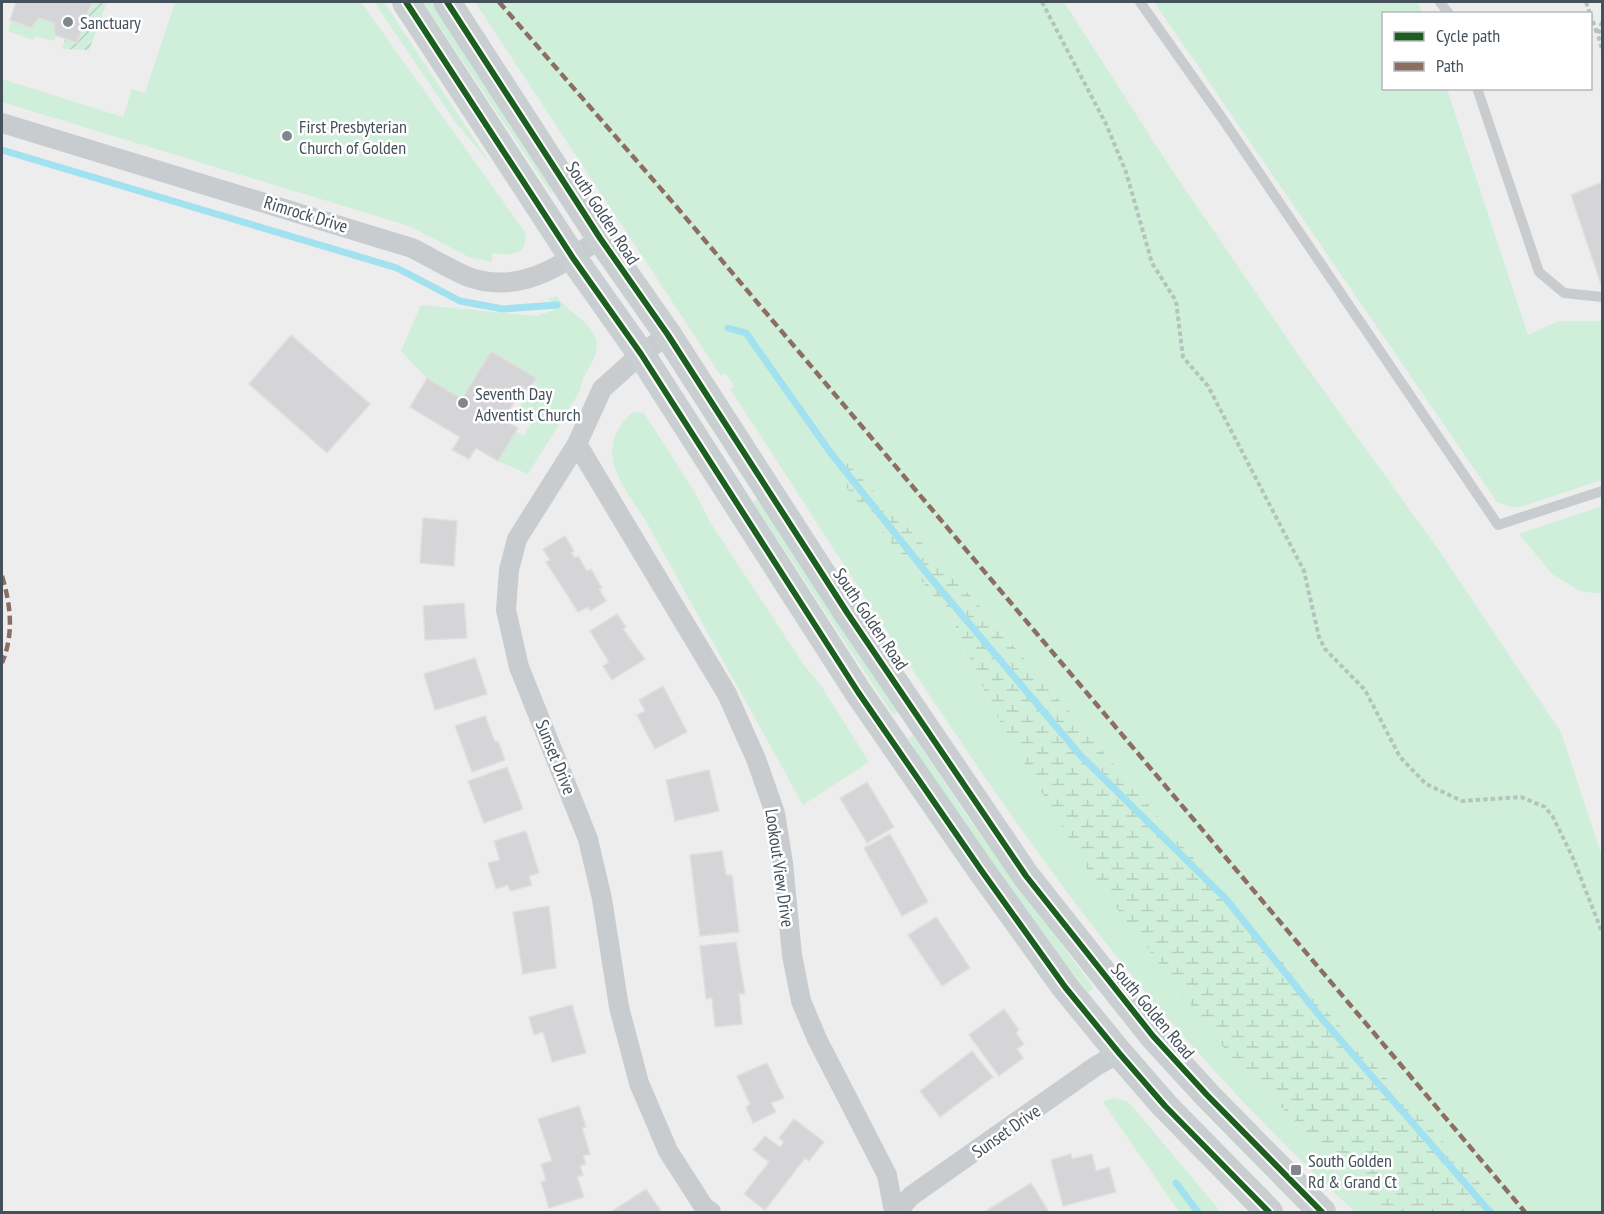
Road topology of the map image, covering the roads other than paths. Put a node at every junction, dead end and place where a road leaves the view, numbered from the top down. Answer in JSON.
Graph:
{"nodes":[{"id":1,"x":406,"y":2,"type":"edge"},
{"id":2,"x":447,"y":2,"type":"edge"},
{"id":3,"x":1140,"y":2,"type":"edge"},
{"id":4,"x":1479,"y":90,"type":"edge"},
{"id":5,"x":2,"y":123,"type":"edge"},
{"id":6,"x":600,"y":238,"type":"junction"},
{"id":7,"x":573,"y":258,"type":"junction"},
{"id":8,"x":1602,"y":297,"type":"edge"},
{"id":9,"x":668,"y":335,"type":"junction"},
{"id":10,"x":641,"y":354,"type":"junction"},
{"id":11,"x":577,"y":444,"type":"junction"},
{"id":12,"x":1602,"y":491,"type":"edge"},
{"id":13,"x":1153,"y":1036,"type":"junction"},
{"id":14,"x":1119,"y":1053,"type":"junction"},
{"id":15,"x":711,"y":1212,"type":"edge"},
{"id":16,"x":895,"y":1212,"type":"edge"},
{"id":17,"x":1269,"y":1212,"type":"edge"},
{"id":18,"x":1322,"y":1212,"type":"edge"}],
"edges":[{"from":1,"to":7,"type":"main road"},
{"from":2,"to":6,"type":"main road","name":"South Golden Road"},
{"from":3,"to":12,"type":"lane"},
{"from":4,"to":8,"type":"lane"},
{"from":5,"to":7,"type":"street","name":"Rimrock Drive"},
{"from":6,"to":7,"type":"street","name":"Rimrock Drive"},
{"from":6,"to":9,"type":"main road","name":"South Golden Road"},
{"from":7,"to":10,"type":"main road"},
{"from":9,"to":10,"type":"street","name":"Sunset Drive"},
{"from":9,"to":13,"type":"main road","name":"South Golden Road"},
{"from":10,"to":11,"type":"street","name":"Sunset Drive"},
{"from":10,"to":14,"type":"main road"},
{"from":11,"to":15,"type":"street","name":"Sunset Drive"},
{"from":11,"to":16,"type":"street","name":"Lookout View Drive"},
{"from":13,"to":14,"type":"main road"},
{"from":13,"to":18,"type":"main road","name":"South Golden Road"},
{"from":14,"to":16,"type":"street","name":"Sunset Drive"},
{"from":14,"to":17,"type":"main road"}]}
